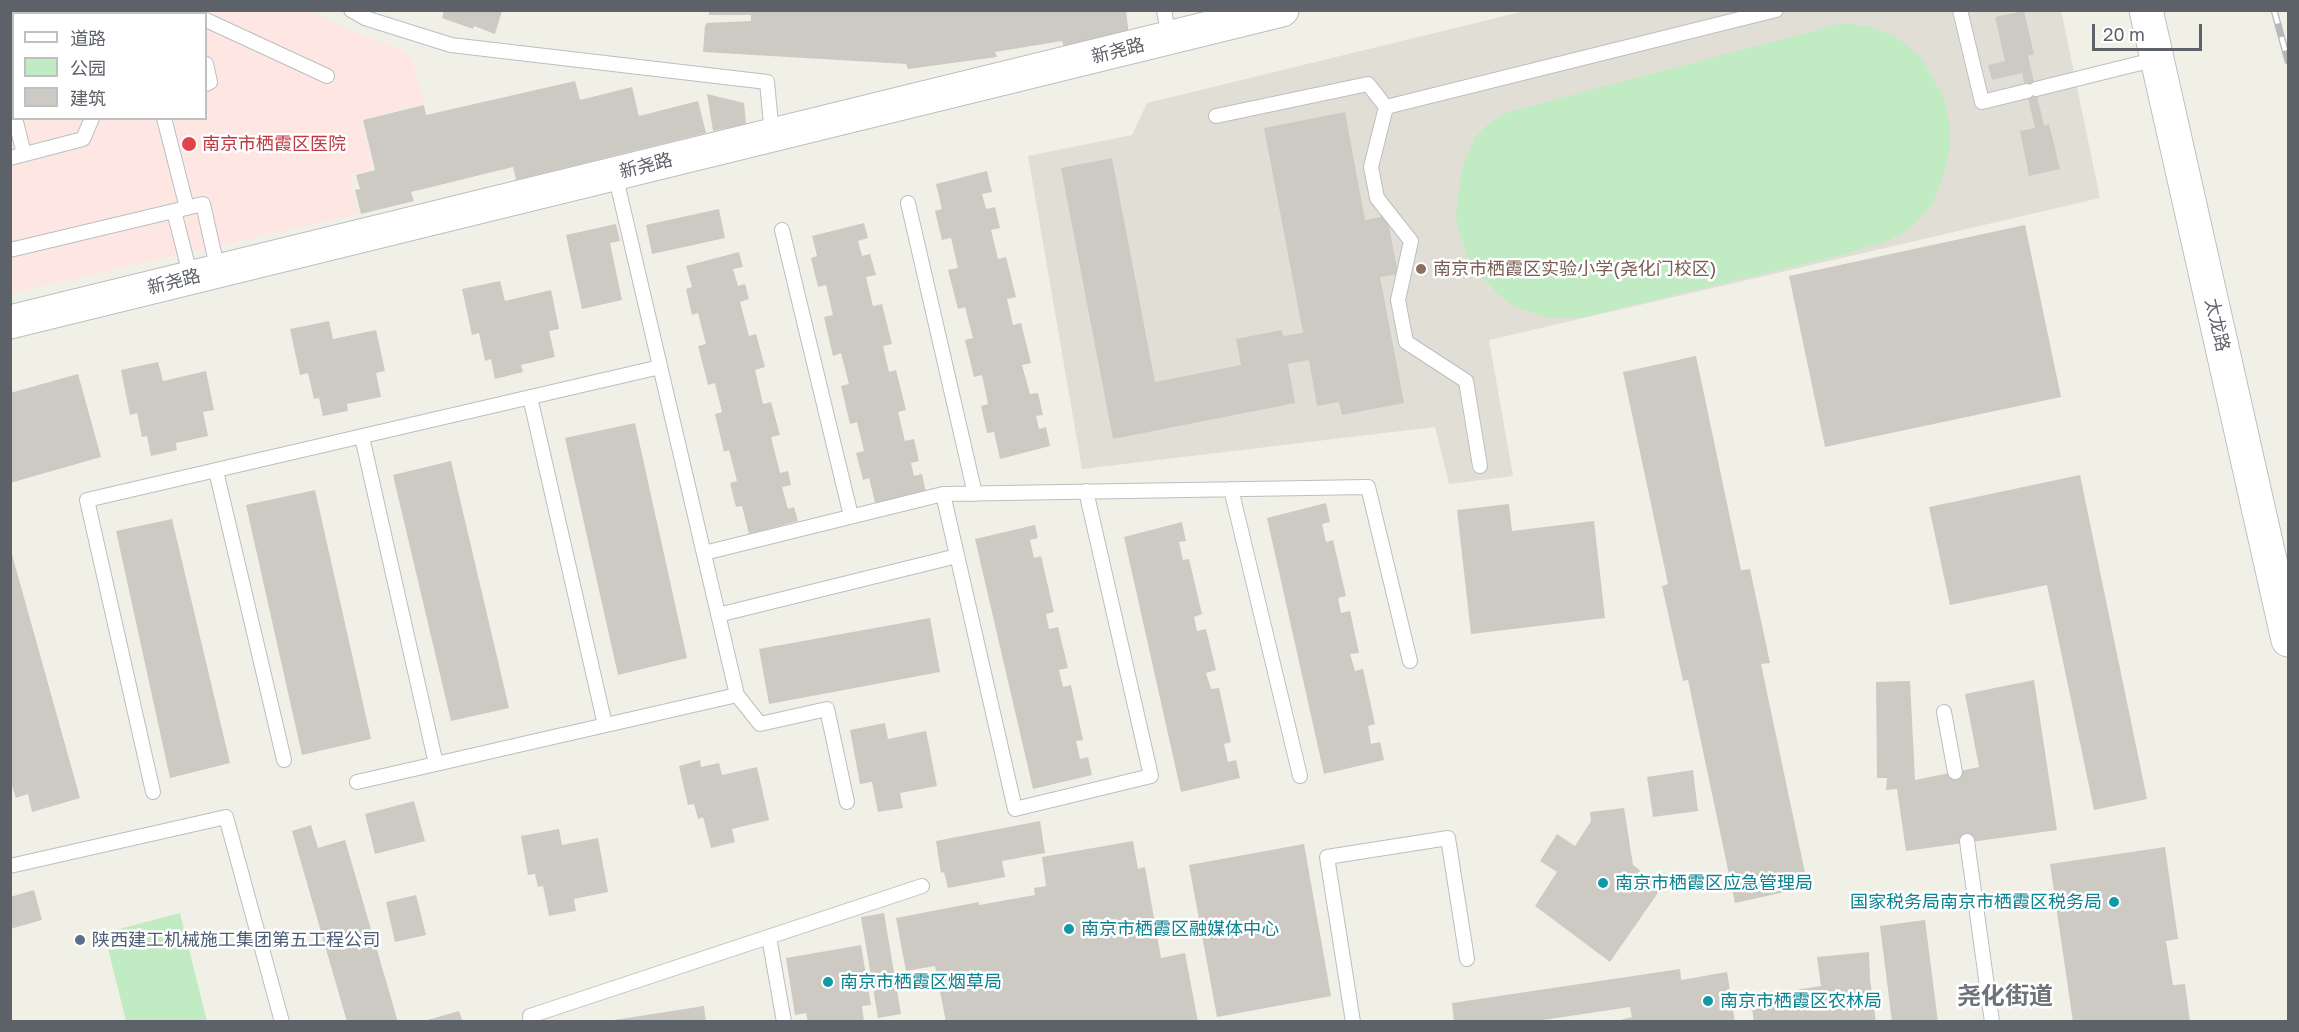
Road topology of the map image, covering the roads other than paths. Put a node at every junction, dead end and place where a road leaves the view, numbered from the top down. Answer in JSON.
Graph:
{"nodes":[{"id":1,"x":351,"y":10,"type":"edge"},
{"id":2,"x":1282,"y":10,"type":"edge"},
{"id":3,"x":1776,"y":10,"type":"edge"},
{"id":4,"x":1960,"y":10,"type":"edge"},
{"id":5,"x":2146,"y":10,"type":"edge"},
{"id":6,"x":207,"y":20,"type":"edge"},
{"id":7,"x":1167,"y":24,"type":"edge"},
{"id":8,"x":2157,"y":59,"type":"junction"},
{"id":9,"x":207,"y":68,"type":"edge"},
{"id":10,"x":327,"y":76,"type":"dead end"},
{"id":11,"x":207,"y":84,"type":"edge"},
{"id":12,"x":1386,"y":107,"type":"junction"},
{"id":13,"x":1216,"y":116,"type":"dead end"},
{"id":14,"x":14,"y":120,"type":"edge"},
{"id":15,"x":91,"y":120,"type":"edge"},
{"id":16,"x":164,"y":120,"type":"edge"},
{"id":17,"x":772,"y":135,"type":"junction"},
{"id":18,"x":17,"y":156,"type":"edge"},
{"id":19,"x":615,"y":174,"type":"junction"},
{"id":20,"x":908,"y":203,"type":"dead end"},
{"id":21,"x":181,"y":209,"type":"junction"},
{"id":22,"x":782,"y":230,"type":"dead end"},
{"id":23,"x":10,"y":250,"type":"edge"},
{"id":24,"x":204,"y":274,"type":"junction"},
{"id":25,"x":10,"y":322,"type":"edge"},
{"id":26,"x":660,"y":367,"type":"junction"},
{"id":27,"x":530,"y":397,"type":"junction"},
{"id":28,"x":362,"y":437,"type":"junction"},
{"id":29,"x":1480,"y":466,"type":"dead end"},
{"id":30,"x":216,"y":471,"type":"junction"},
{"id":31,"x":1231,"y":489,"type":"junction"},
{"id":32,"x":1086,"y":491,"type":"junction"},
{"id":33,"x":943,"y":494,"type":"junction"},
{"id":34,"x":975,"y":494,"type":"junction"},
{"id":35,"x":851,"y":516,"type":"junction"},
{"id":36,"x":704,"y":553,"type":"junction"},
{"id":37,"x":957,"y":556,"type":"junction"},
{"id":38,"x":718,"y":615,"type":"junction"},
{"id":39,"x":2289,"y":640,"type":"edge"},
{"id":40,"x":1410,"y":661,"type":"dead end"},
{"id":41,"x":737,"y":695,"type":"junction"},
{"id":42,"x":1944,"y":712,"type":"dead end"},
{"id":43,"x":605,"y":725,"type":"junction"},
{"id":44,"x":284,"y":760,"type":"dead end"},
{"id":45,"x":436,"y":764,"type":"junction"},
{"id":46,"x":1955,"y":772,"type":"dead end"},
{"id":47,"x":1300,"y":776,"type":"dead end"},
{"id":48,"x":357,"y":783,"type":"dead end"},
{"id":49,"x":153,"y":792,"type":"dead end"},
{"id":50,"x":847,"y":802,"type":"dead end"},
{"id":51,"x":1967,"y":841,"type":"dead end"},
{"id":52,"x":12,"y":861,"type":"edge"},
{"id":53,"x":922,"y":886,"type":"dead end"},
{"id":54,"x":769,"y":937,"type":"junction"},
{"id":55,"x":1467,"y":959,"type":"dead end"},
{"id":56,"x":282,"y":1022,"type":"edge"},
{"id":57,"x":531,"y":1022,"type":"edge"},
{"id":58,"x":784,"y":1022,"type":"edge"},
{"id":59,"x":1353,"y":1022,"type":"edge"},
{"id":60,"x":1992,"y":1022,"type":"edge"}],
"edges":[{"from":1,"to":17,"type":"lane"},
{"from":2,"to":7,"type":"street","name":"新尧路"},
{"from":3,"to":12,"type":"lane"},
{"from":4,"to":8,"type":"lane"},
{"from":5,"to":8,"type":"street","name":"太龙路"},
{"from":6,"to":10,"type":"lane"},
{"from":7,"to":17,"type":"street","name":"新尧路"},
{"from":8,"to":39,"type":"street","name":"太龙路"},
{"from":9,"to":11,"type":"lane"},
{"from":12,"to":13,"type":"lane"},
{"from":12,"to":29,"type":"lane"},
{"from":14,"to":18,"type":"lane"},
{"from":15,"to":18,"type":"lane"},
{"from":16,"to":21,"type":"lane"},
{"from":17,"to":19,"type":"street","name":"新尧路"},
{"from":19,"to":24,"type":"street","name":"新尧路"},
{"from":19,"to":26,"type":"lane"},
{"from":20,"to":34,"type":"lane"},
{"from":21,"to":23,"type":"lane"},
{"from":21,"to":24,"type":"lane"},
{"from":21,"to":24,"type":"lane"},
{"from":22,"to":35,"type":"lane"},
{"from":24,"to":25,"type":"street","name":"新尧路"},
{"from":26,"to":27,"type":"lane"},
{"from":26,"to":36,"type":"lane"},
{"from":27,"to":28,"type":"lane"},
{"from":27,"to":43,"type":"lane"},
{"from":28,"to":30,"type":"lane"},
{"from":28,"to":45,"type":"lane"},
{"from":30,"to":44,"type":"lane"},
{"from":30,"to":49,"type":"lane"},
{"from":31,"to":32,"type":"lane"},
{"from":31,"to":40,"type":"lane"},
{"from":31,"to":47,"type":"lane"},
{"from":32,"to":34,"type":"lane"},
{"from":32,"to":37,"type":"lane"},
{"from":33,"to":34,"type":"lane"},
{"from":33,"to":35,"type":"lane"},
{"from":33,"to":37,"type":"lane"},
{"from":35,"to":36,"type":"lane"},
{"from":36,"to":38,"type":"lane"},
{"from":37,"to":38,"type":"lane"},
{"from":38,"to":41,"type":"lane"},
{"from":41,"to":43,"type":"lane"},
{"from":41,"to":50,"type":"lane"},
{"from":42,"to":46,"type":"lane"},
{"from":43,"to":45,"type":"lane"},
{"from":45,"to":48,"type":"lane"},
{"from":51,"to":60,"type":"lane"},
{"from":52,"to":56,"type":"lane"},
{"from":53,"to":54,"type":"lane"},
{"from":54,"to":57,"type":"lane"},
{"from":54,"to":58,"type":"lane"},
{"from":55,"to":59,"type":"lane"}]}
